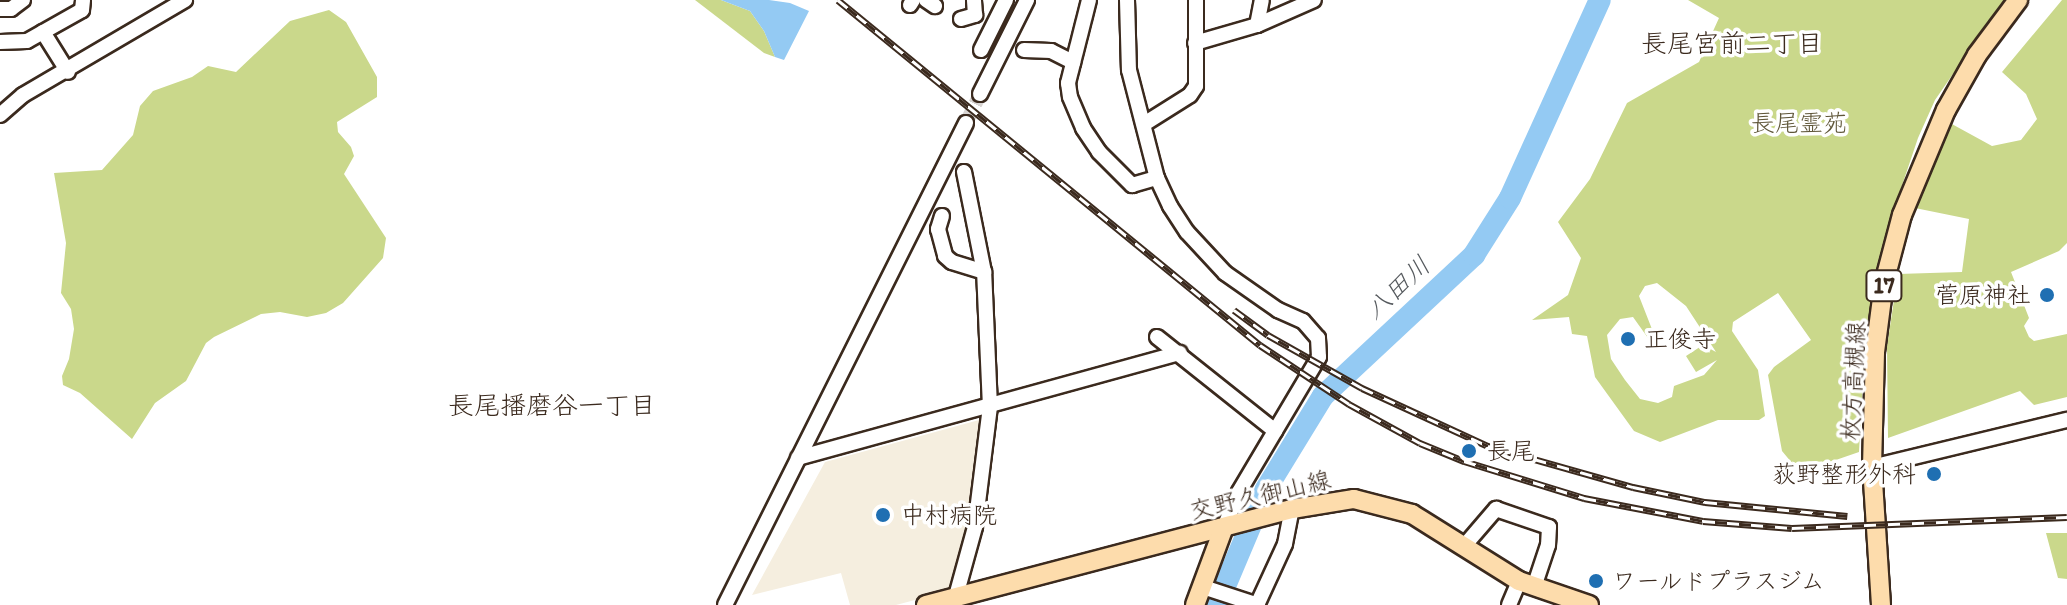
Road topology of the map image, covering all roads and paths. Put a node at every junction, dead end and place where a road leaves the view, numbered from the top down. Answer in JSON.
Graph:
{"nodes":[{"id":1,"x":23,"y":0,"type":"edge"},
{"id":2,"x":83,"y":0,"type":"edge"},
{"id":3,"x":185,"y":0,"type":"edge"},
{"id":4,"x":1006,"y":0,"type":"edge"},
{"id":5,"x":1027,"y":0,"type":"edge"},
{"id":6,"x":1089,"y":0,"type":"edge"},
{"id":7,"x":1127,"y":0,"type":"edge"},
{"id":8,"x":1196,"y":0,"type":"edge"},
{"id":9,"x":1262,"y":0,"type":"edge"},
{"id":10,"x":1314,"y":0,"type":"edge"},
{"id":11,"x":2018,"y":0,"type":"edge"},
{"id":12,"x":974,"y":1,"type":"edge"},
{"id":13,"x":0,"y":9,"type":"edge"},
{"id":14,"x":998,"y":15,"type":"junction"},
{"id":15,"x":961,"y":19,"type":"dead end"},
{"id":16,"x":1257,"y":25,"type":"junction"},
{"id":17,"x":43,"y":32,"type":"junction"},
{"id":18,"x":0,"y":42,"type":"edge"},
{"id":19,"x":1195,"y":43,"type":"junction"},
{"id":20,"x":981,"y":50,"type":"dead end"},
{"id":21,"x":1024,"y":50,"type":"dead end"},
{"id":22,"x":1073,"y":62,"type":"junction"},
{"id":23,"x":68,"y":72,"type":"junction"},
{"id":24,"x":980,"y":94,"type":"tunnel mouth"},
{"id":25,"x":0,"y":115,"type":"edge"},
{"id":26,"x":966,"y":123,"type":"tunnel mouth"},
{"id":27,"x":1144,"y":124,"type":"junction"},
{"id":28,"x":964,"y":172,"type":"dead end"},
{"id":29,"x":1157,"y":178,"type":"junction"},
{"id":30,"x":942,"y":216,"type":"dead end"},
{"id":31,"x":984,"y":272,"type":"junction"},
{"id":32,"x":1157,"y":337,"type":"dead end"},
{"id":33,"x":1180,"y":353,"type":"junction"},
{"id":34,"x":990,"y":407,"type":"junction"},
{"id":35,"x":2067,"y":420,"type":"edge"},
{"id":36,"x":1275,"y":431,"type":"junction"},
{"id":37,"x":798,"y":458,"type":"junction"},
{"id":38,"x":1872,"y":467,"type":"junction"},
{"id":39,"x":1286,"y":511,"type":"junction"},
{"id":40,"x":1232,"y":525,"type":"junction"},
{"id":41,"x":1465,"y":545,"type":"junction"},
{"id":42,"x":1527,"y":584,"type":"junction"},
{"id":43,"x":1206,"y":589,"type":"junction"},
{"id":44,"x":956,"y":596,"type":"junction"},
{"id":45,"x":933,"y":604,"type":"edge"},
{"id":46,"x":725,"y":605,"type":"edge"},
{"id":47,"x":1195,"y":605,"type":"edge"},
{"id":48,"x":1258,"y":605,"type":"edge"},
{"id":49,"x":1509,"y":605,"type":"edge"},
{"id":50,"x":1589,"y":605,"type":"edge"},
{"id":51,"x":1881,"y":605,"type":"edge"}],
"edges":[{"from":1,"to":13,"type":"street"},
{"from":2,"to":17,"type":"street"},
{"from":3,"to":23,"type":"street"},
{"from":4,"to":14,"type":"street"},
{"from":5,"to":24,"type":"street"},
{"from":6,"to":22,"type":"street"},
{"from":7,"to":27,"type":"street"},
{"from":8,"to":19,"type":"street"},
{"from":9,"to":16,"type":"street"},
{"from":10,"to":16,"type":"street"},
{"from":11,"to":38,"type":"main road","name":"枚方高槻線","number":"17"},
{"from":12,"to":14,"type":"street"},
{"from":12,"to":15,"type":"street"},
{"from":14,"to":20,"type":"street"},
{"from":16,"to":19,"type":"street"},
{"from":17,"to":18,"type":"street"},
{"from":17,"to":23,"type":"street"},
{"from":19,"to":27,"type":"street"},
{"from":21,"to":22,"type":"street"},
{"from":22,"to":29,"type":"street"},
{"from":23,"to":25,"type":"street"},
{"from":26,"to":37,"type":"street"},
{"from":27,"to":29,"type":"street"},
{"from":28,"to":31,"type":"street"},
{"from":29,"to":36,"type":"street"},
{"from":30,"to":31,"type":"street"},
{"from":31,"to":34,"type":"street"},
{"from":32,"to":33,"type":"street"},
{"from":33,"to":34,"type":"street"},
{"from":33,"to":36,"type":"street"},
{"from":34,"to":37,"type":"street"},
{"from":34,"to":44,"type":"street"},
{"from":35,"to":38,"type":"street"},
{"from":36,"to":40,"type":"street"},
{"from":37,"to":46,"type":"street"},
{"from":38,"to":51,"type":"main road","name":"枚方高槻線","number":"17"},
{"from":39,"to":40,"type":"main road","name":"交野久御山線"},
{"from":39,"to":41,"type":"main road","name":"交野久御山線"},
{"from":39,"to":48,"type":"street"},
{"from":40,"to":43,"type":"main road"},
{"from":40,"to":44,"type":"main road","name":"交野久御山線"},
{"from":41,"to":42,"type":"main road","name":"交野久御山線"},
{"from":41,"to":42,"type":"street"},
{"from":42,"to":49,"type":"street"},
{"from":42,"to":50,"type":"main road","name":"交野久御山線"},
{"from":43,"to":47,"type":"main road"},
{"from":43,"to":48,"type":"street"},
{"from":44,"to":45,"type":"main road","name":"交野久御山線"}]}
